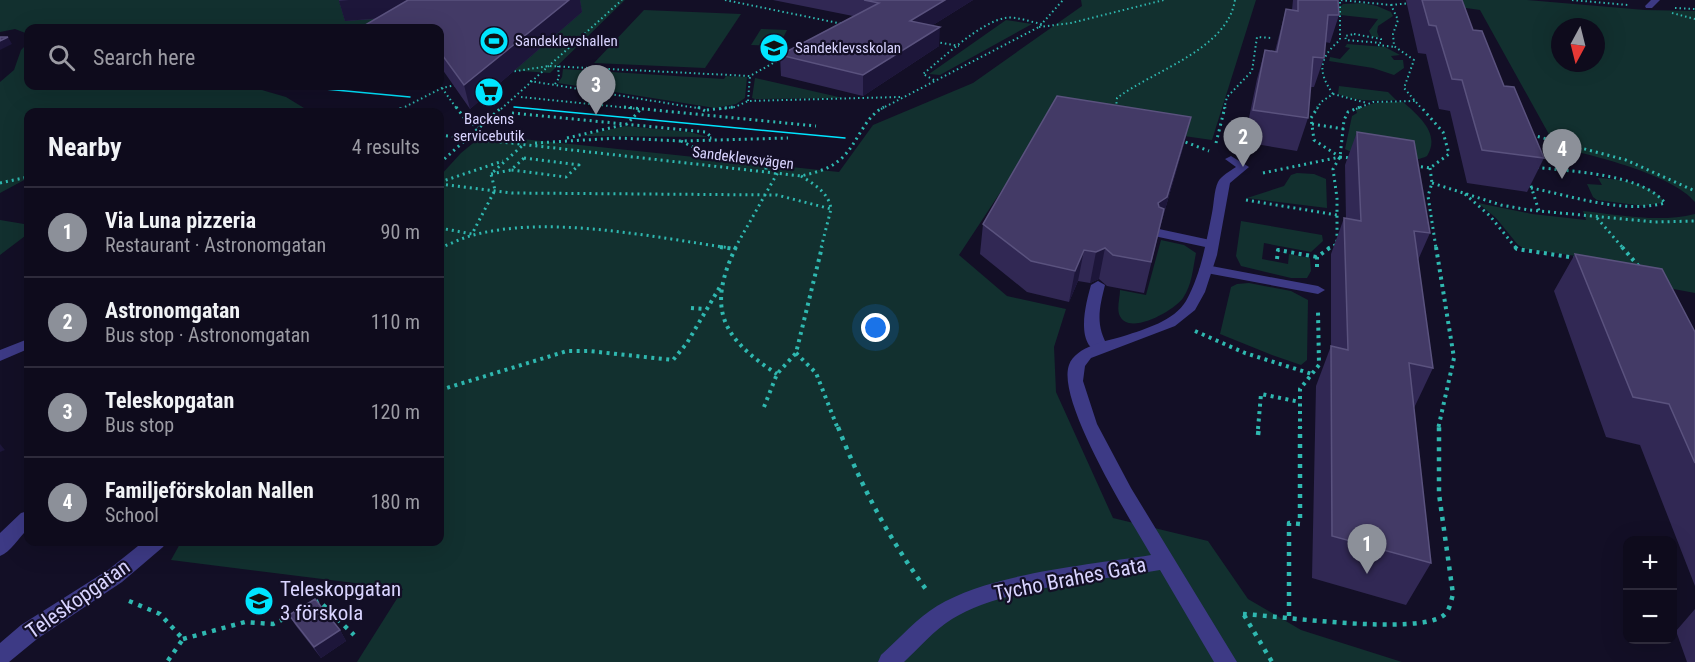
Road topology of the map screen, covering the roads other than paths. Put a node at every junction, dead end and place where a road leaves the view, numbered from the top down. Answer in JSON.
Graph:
{"nodes":[{"id":1,"x":1231,"y":159,"type":"dead end"},
{"id":2,"x":1158,"y":233,"type":"edge"},
{"id":3,"x":1210,"y":244,"type":"junction"},
{"id":4,"x":1206,"y":269,"type":"junction"},
{"id":5,"x":1098,"y":285,"type":"dead end"},
{"id":6,"x":1318,"y":290,"type":"road end"},
{"id":7,"x":24,"y":346,"type":"edge"},
{"id":8,"x":1101,"y":348,"type":"junction"},
{"id":9,"x":0,"y":356,"type":"edge"},
{"id":10,"x":24,"y":522,"type":"edge"},
{"id":11,"x":151,"y":546,"type":"edge"},
{"id":12,"x":0,"y":548,"type":"edge"},
{"id":13,"x":1166,"y":561,"type":"junction"},
{"id":14,"x":0,"y":656,"type":"edge"},
{"id":15,"x":889,"y":662,"type":"edge"},
{"id":16,"x":1226,"y":662,"type":"edge"}],
"edges":[{"from":1,"to":3,"type":"street"},
{"from":2,"to":3,"type":"street"},
{"from":3,"to":4,"type":"street"},
{"from":4,"to":6,"type":"street"},
{"from":4,"to":8,"type":"street"},
{"from":5,"to":8,"type":"street"},
{"from":7,"to":9,"type":"street"},
{"from":8,"to":13,"type":"street"},
{"from":10,"to":12,"type":"street"},
{"from":11,"to":14,"type":"street","name":"Teleskopgatan"},
{"from":13,"to":15,"type":"street","name":"Tycho Brahes Gata"},
{"from":13,"to":16,"type":"street"}]}
